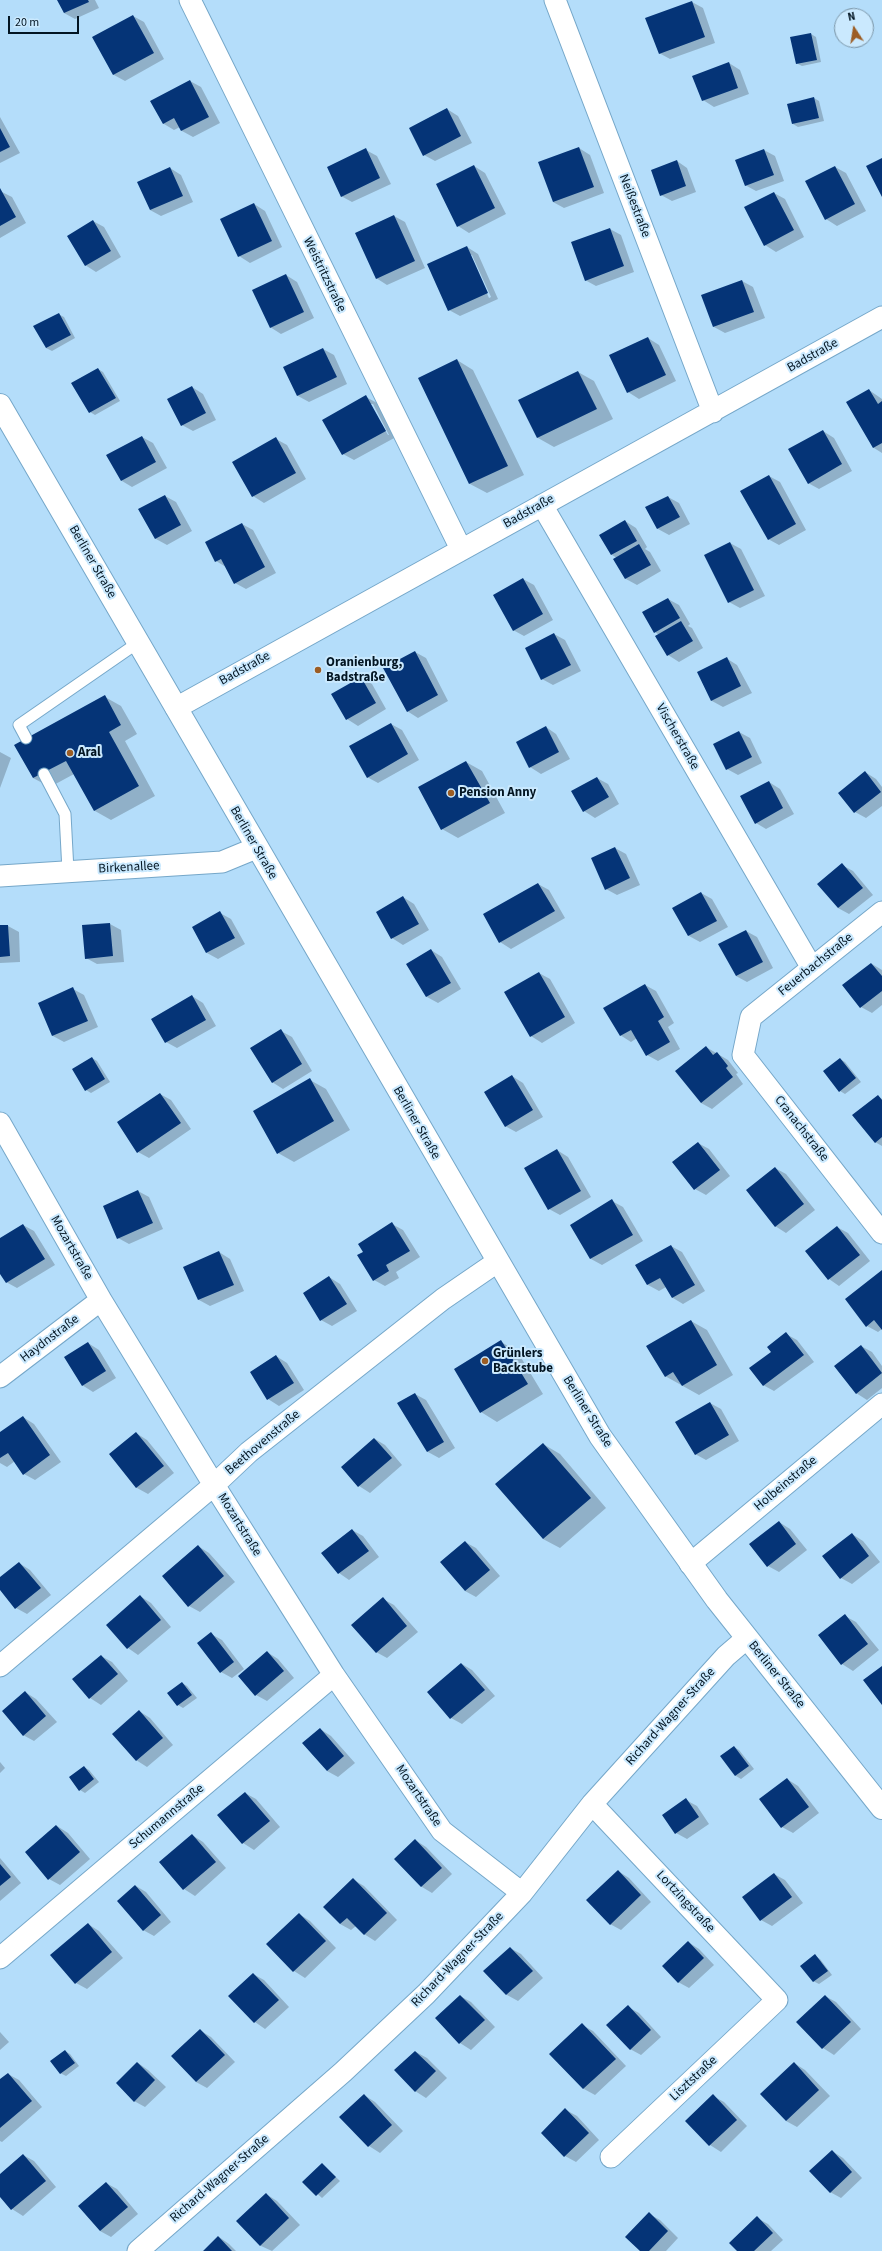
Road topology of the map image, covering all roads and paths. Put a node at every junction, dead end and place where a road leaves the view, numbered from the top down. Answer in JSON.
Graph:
{"nodes":[{"id":1,"x":190,"y":0,"type":"edge"},
{"id":2,"x":555,"y":0,"type":"edge"},
{"id":3,"x":882,"y":317,"type":"edge"},
{"id":4,"x":0,"y":405,"type":"edge"},
{"id":5,"x":713,"y":412,"type":"junction"},
{"id":6,"x":542,"y":505,"type":"junction"},
{"id":7,"x":460,"y":549,"type":"junction"},
{"id":8,"x":139,"y":642,"type":"junction"},
{"id":9,"x":176,"y":708,"type":"junction"},
{"id":10,"x":26,"y":738,"type":"dead end"},
{"id":11,"x":44,"y":774,"type":"dead end"},
{"id":12,"x":256,"y":848,"type":"junction"},
{"id":13,"x":68,"y":871,"type":"junction"},
{"id":14,"x":0,"y":876,"type":"edge"},
{"id":15,"x":882,"y":912,"type":"edge"},
{"id":16,"x":812,"y":968,"type":"junction"},
{"id":17,"x":750,"y":1017,"type":"joint"},
{"id":18,"x":0,"y":1123,"type":"edge"},
{"id":19,"x":882,"y":1233,"type":"edge"},
{"id":20,"x":497,"y":1262,"type":"junction"},
{"id":21,"x":101,"y":1300,"type":"junction"},
{"id":22,"x":0,"y":1377,"type":"edge"},
{"id":23,"x":882,"y":1404,"type":"edge"},
{"id":24,"x":214,"y":1485,"type":"junction"},
{"id":25,"x":690,"y":1564,"type":"junction"},
{"id":26,"x":747,"y":1638,"type":"junction"},
{"id":27,"x":0,"y":1666,"type":"edge"},
{"id":28,"x":334,"y":1675,"type":"junction"},
{"id":29,"x":592,"y":1804,"type":"junction"},
{"id":30,"x":882,"y":1808,"type":"edge"},
{"id":31,"x":522,"y":1893,"type":"junction"},
{"id":32,"x":0,"y":1958,"type":"edge"},
{"id":33,"x":777,"y":2000,"type":"joint"},
{"id":34,"x":611,"y":2157,"type":"dead end"},
{"id":35,"x":138,"y":2251,"type":"edge"}],
"edges":[{"from":1,"to":7,"type":"street","name":"Weistritzstraße"},
{"from":2,"to":5,"type":"street","name":"Neißestraße"},
{"from":3,"to":5,"type":"street","name":"Badstraße"},
{"from":4,"to":8,"type":"main road","name":"Berliner Straße"},
{"from":5,"to":6,"type":"street","name":"Badstraße"},
{"from":6,"to":7,"type":"street","name":"Badstraße"},
{"from":6,"to":16,"type":"street","name":"Vischerstraße"},
{"from":7,"to":9,"type":"street","name":"Badstraße"},
{"from":8,"to":9,"type":"main road","name":"Berliner Straße"},
{"from":8,"to":10,"type":"lane"},
{"from":9,"to":12,"type":"main road","name":"Berliner Straße"},
{"from":11,"to":13,"type":"lane"},
{"from":12,"to":13,"type":"street","name":"Birkenallee"},
{"from":12,"to":20,"type":"main road","name":"Berliner Straße"},
{"from":13,"to":14,"type":"street","name":"Birkenallee"},
{"from":15,"to":16,"type":"street","name":"Feuerbachstraße"},
{"from":16,"to":17,"type":"street","name":"Feuerbachstraße"},
{"from":17,"to":19,"type":"street","name":"Cranachstraße"},
{"from":18,"to":21,"type":"street","name":"Mozartstraße"},
{"from":20,"to":24,"type":"street","name":"Beethovenstraße"},
{"from":20,"to":25,"type":"main road","name":"Berliner Straße"},
{"from":21,"to":22,"type":"street","name":"Haydnstraße"},
{"from":21,"to":24,"type":"street","name":"Mozartstraße"},
{"from":23,"to":25,"type":"street","name":"Holbeinstraße"},
{"from":24,"to":27,"type":"street","name":"Beethovenstraße"},
{"from":24,"to":28,"type":"street","name":"Mozartstraße"},
{"from":25,"to":26,"type":"main road","name":"Berliner Straße"},
{"from":26,"to":29,"type":"street","name":"Richard-Wagner-Straße"},
{"from":26,"to":30,"type":"main road","name":"Berliner Straße"},
{"from":28,"to":31,"type":"street","name":"Mozartstraße"},
{"from":28,"to":32,"type":"street","name":"Schumannstraße"},
{"from":29,"to":31,"type":"street","name":"Richard-Wagner-Straße"},
{"from":29,"to":33,"type":"street","name":"Lortzingstraße"},
{"from":31,"to":35,"type":"street","name":"Richard-Wagner-Straße"},
{"from":33,"to":34,"type":"street","name":"Lisztstraße"}]}
